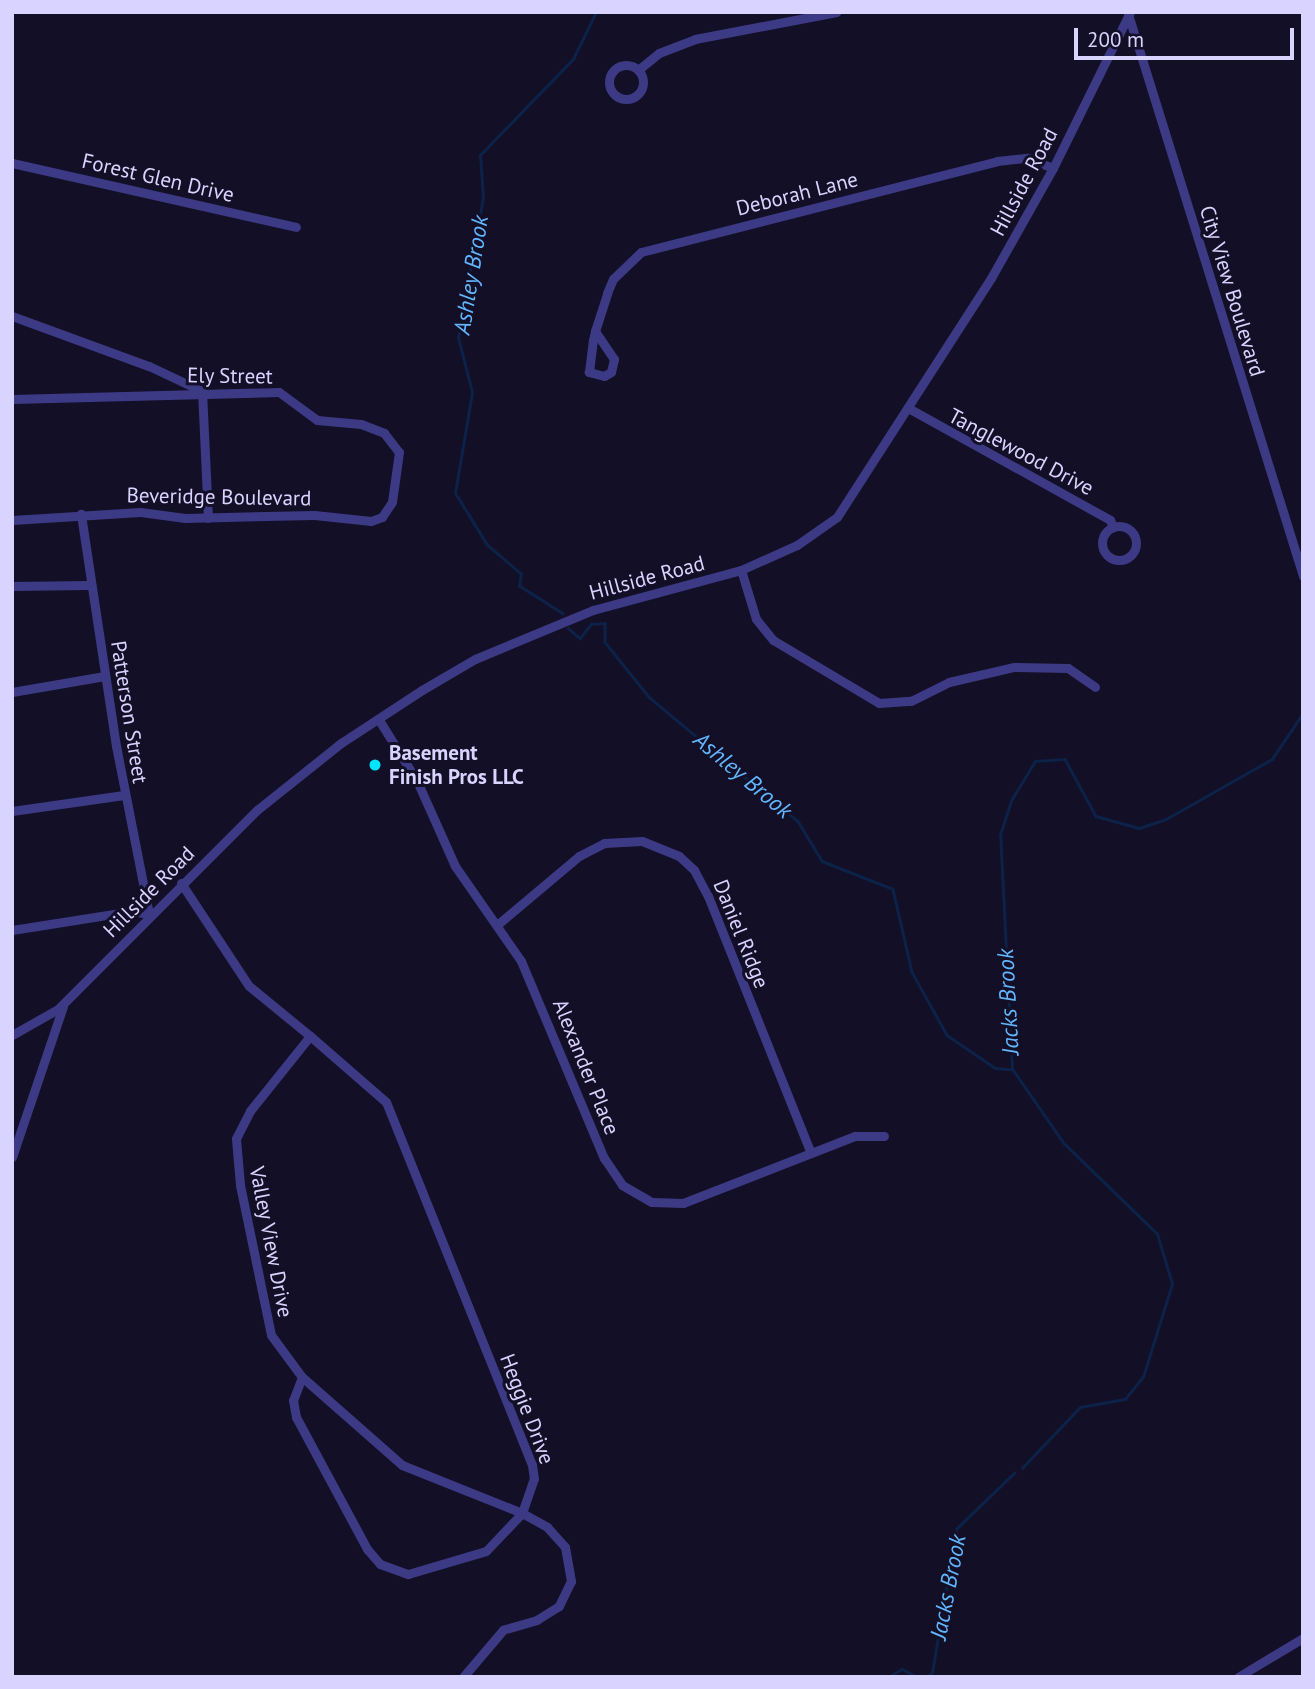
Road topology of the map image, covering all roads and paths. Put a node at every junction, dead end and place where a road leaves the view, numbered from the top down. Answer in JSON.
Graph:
{"nodes":[{"id":1,"x":836,"y":12,"type":"edge"},
{"id":2,"x":1129,"y":14,"type":"edge"},
{"id":3,"x":638,"y":70,"type":"dead end"},
{"id":4,"x":12,"y":163,"type":"edge"},
{"id":5,"x":1053,"y":168,"type":"junction"},
{"id":6,"x":296,"y":227,"type":"dead end"},
{"id":7,"x":12,"y":316,"type":"edge"},
{"id":8,"x":595,"y":331,"type":"junction"},
{"id":9,"x":202,"y":391,"type":"junction"},
{"id":10,"x":12,"y":399,"type":"edge"},
{"id":11,"x":910,"y":409,"type":"junction"},
{"id":12,"x":399,"y":479,"type":"joint"},
{"id":13,"x":81,"y":514,"type":"junction"},
{"id":14,"x":208,"y":518,"type":"junction"},
{"id":15,"x":12,"y":520,"type":"edge"},
{"id":16,"x":1113,"y":527,"type":"dead end"},
{"id":17,"x":741,"y":570,"type":"junction"},
{"id":18,"x":1303,"y":576,"type":"edge"},
{"id":19,"x":89,"y":585,"type":"junction"},
{"id":20,"x":12,"y":586,"type":"edge"},
{"id":21,"x":105,"y":676,"type":"junction"},
{"id":22,"x":1095,"y":687,"type":"dead end"},
{"id":23,"x":12,"y":692,"type":"edge"},
{"id":24,"x":379,"y":720,"type":"junction"},
{"id":25,"x":124,"y":795,"type":"junction"},
{"id":26,"x":12,"y":811,"type":"edge"},
{"id":27,"x":181,"y":883,"type":"junction"},
{"id":28,"x":149,"y":914,"type":"junction"},
{"id":29,"x":497,"y":925,"type":"junction"},
{"id":30,"x":12,"y":930,"type":"edge"},
{"id":31,"x":63,"y":1004,"type":"junction"},
{"id":32,"x":12,"y":1035,"type":"edge"},
{"id":33,"x":310,"y":1036,"type":"junction"},
{"id":34,"x":884,"y":1136,"type":"dead end"},
{"id":35,"x":811,"y":1153,"type":"junction"},
{"id":36,"x":12,"y":1157,"type":"edge"},
{"id":37,"x":302,"y":1377,"type":"junction"},
{"id":38,"x":522,"y":1513,"type":"junction"},
{"id":39,"x":1303,"y":1638,"type":"edge"},
{"id":40,"x":1252,"y":1674,"type":"edge"},
{"id":41,"x":463,"y":1677,"type":"edge"},
{"id":42,"x":1238,"y":1677,"type":"edge"}],
"edges":[{"from":1,"to":3,"type":"street"},
{"from":2,"to":5,"type":"street","name":"Hillside Road"},
{"from":2,"to":18,"type":"street","name":"City View Boulevard"},
{"from":4,"to":6,"type":"street","name":"Forest Glen Drive"},
{"from":5,"to":8,"type":"street","name":"Deborah Lane"},
{"from":5,"to":11,"type":"street","name":"Hillside Road"},
{"from":7,"to":9,"type":"street"},
{"from":8,"to":8,"type":"street","name":"Deborah Lane"},
{"from":9,"to":10,"type":"street","name":"Ely Street"},
{"from":9,"to":12,"type":"street","name":"Ely Street"},
{"from":9,"to":14,"type":"street"},
{"from":11,"to":16,"type":"street","name":"Tanglewood Drive"},
{"from":11,"to":17,"type":"street","name":"Hillside Road"},
{"from":12,"to":14,"type":"street","name":"Beveridge Boulevard"},
{"from":13,"to":14,"type":"street","name":"Beveridge Boulevard"},
{"from":13,"to":15,"type":"street","name":"Beveridge Boulevard"},
{"from":13,"to":19,"type":"street","name":"Patterson Street"},
{"from":17,"to":22,"type":"street"},
{"from":17,"to":24,"type":"street","name":"Hillside Road"},
{"from":19,"to":20,"type":"street"},
{"from":19,"to":21,"type":"street","name":"Patterson Street"},
{"from":21,"to":23,"type":"street"},
{"from":21,"to":25,"type":"street","name":"Patterson Street"},
{"from":24,"to":27,"type":"street","name":"Hillside Road"},
{"from":24,"to":29,"type":"street","name":"Alexander Place"},
{"from":25,"to":26,"type":"street"},
{"from":25,"to":28,"type":"street","name":"Patterson Street"},
{"from":27,"to":28,"type":"street","name":"Hillside Road"},
{"from":27,"to":33,"type":"street"},
{"from":28,"to":30,"type":"street"},
{"from":28,"to":31,"type":"street","name":"Hillside Road"},
{"from":29,"to":35,"type":"street","name":"Alexander Place"},
{"from":29,"to":35,"type":"street","name":"Daniel Ridge"},
{"from":31,"to":32,"type":"street","name":"Hillside Road"},
{"from":31,"to":36,"type":"street"},
{"from":33,"to":37,"type":"street","name":"Valley View Drive"},
{"from":33,"to":38,"type":"street","name":"Heggie Drive"},
{"from":34,"to":35,"type":"street","name":"Alexander Place"},
{"from":37,"to":38,"type":"street","name":"Valley View Drive"},
{"from":37,"to":38,"type":"street","name":"Heggie Drive"},
{"from":38,"to":41,"type":"street","name":"Valley View Drive"},
{"from":39,"to":40,"type":"street"},
{"from":40,"to":42,"type":"street"}]}
